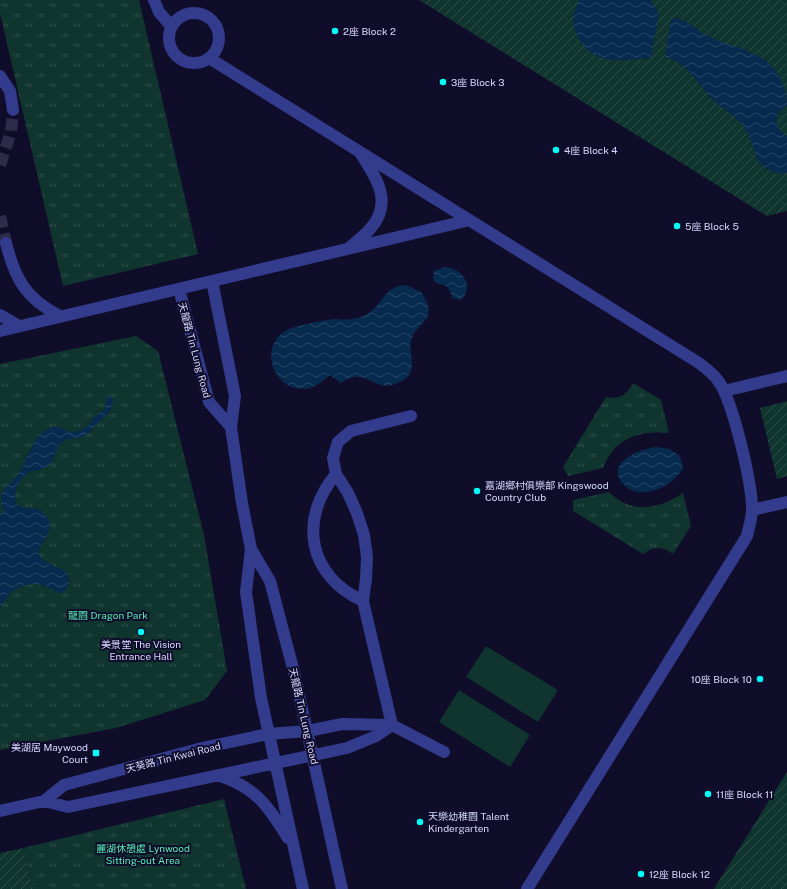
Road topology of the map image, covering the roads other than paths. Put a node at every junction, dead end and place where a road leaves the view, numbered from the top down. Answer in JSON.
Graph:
{"nodes":[{"id":1,"x":154,"y":0,"type":"edge"},
{"id":2,"x":172,"y":26,"type":"junction"},
{"id":3,"x":209,"y":58,"type":"junction"},
{"id":4,"x":0,"y":76,"type":"edge"},
{"id":5,"x":13,"y":110,"type":"tunnel mouth"},
{"id":6,"x":358,"y":151,"type":"junction"},
{"id":7,"x":470,"y":220,"type":"junction"},
{"id":8,"x":6,"y":243,"type":"tunnel mouth"},
{"id":9,"x":348,"y":249,"type":"junction"},
{"id":10,"x":212,"y":281,"type":"junction"},
{"id":11,"x":179,"y":288,"type":"junction"},
{"id":12,"x":0,"y":315,"type":"edge"},
{"id":13,"x":65,"y":315,"type":"junction"},
{"id":14,"x":19,"y":326,"type":"junction"},
{"id":15,"x":0,"y":330,"type":"edge"},
{"id":16,"x":787,"y":376,"type":"edge"},
{"id":17,"x":724,"y":391,"type":"junction"},
{"id":18,"x":411,"y":416,"type":"dead end"},
{"id":19,"x":231,"y":427,"type":"junction"},
{"id":20,"x":336,"y":474,"type":"junction"},
{"id":21,"x":787,"y":502,"type":"edge"},
{"id":22,"x":752,"y":510,"type":"junction"},
{"id":23,"x":251,"y":549,"type":"junction"},
{"id":24,"x":363,"y":601,"type":"junction"},
{"id":25,"x":392,"y":725,"type":"junction"},
{"id":26,"x":308,"y":731,"type":"junction"},
{"id":27,"x":268,"y":734,"type":"junction"},
{"id":28,"x":444,"y":752,"type":"dead end"},
{"id":29,"x":313,"y":755,"type":"junction"},
{"id":30,"x":274,"y":762,"type":"junction"},
{"id":31,"x":216,"y":775,"type":"junction"},
{"id":32,"x":44,"y":801,"type":"junction"},
{"id":33,"x":0,"y":811,"type":"edge"},
{"id":34,"x":292,"y":846,"type":"junction"},
{"id":35,"x":302,"y":889,"type":"edge"},
{"id":36,"x":342,"y":889,"type":"edge"},
{"id":37,"x":528,"y":889,"type":"edge"}],
"edges":[{"from":1,"to":2,"type":"street"},
{"from":2,"to":3,"type":"street"},
{"from":2,"to":3,"type":"street"},
{"from":3,"to":6,"type":"street"},
{"from":4,"to":5,"type":"street"},
{"from":6,"to":7,"type":"street"},
{"from":6,"to":9,"type":"street"},
{"from":7,"to":9,"type":"street"},
{"from":7,"to":17,"type":"street"},
{"from":8,"to":13,"type":"street"},
{"from":9,"to":10,"type":"street"},
{"from":10,"to":11,"type":"street"},
{"from":10,"to":19,"type":"street","name":"天龍路 Tin Lung Road"},
{"from":11,"to":13,"type":"street"},
{"from":11,"to":19,"type":"street","name":"天龍路 Tin Lung Road"},
{"from":12,"to":14,"type":"street"},
{"from":13,"to":14,"type":"street"},
{"from":14,"to":15,"type":"street"},
{"from":16,"to":17,"type":"street"},
{"from":17,"to":22,"type":"street"},
{"from":18,"to":20,"type":"street"},
{"from":19,"to":23,"type":"street","name":"天龍路 Tin Lung Road"},
{"from":20,"to":24,"type":"street"},
{"from":20,"to":24,"type":"street"},
{"from":21,"to":22,"type":"street"},
{"from":22,"to":37,"type":"street"},
{"from":23,"to":26,"type":"street","name":"天龍路 Tin Lung Road"},
{"from":23,"to":27,"type":"street","name":"天龍路 Tin Lung Road"},
{"from":24,"to":25,"type":"street"},
{"from":25,"to":26,"type":"street","name":"天葵路 Tin Kwai Road"},
{"from":25,"to":28,"type":"street"},
{"from":25,"to":29,"type":"street","name":"天葵路 Tin Kwai Road"},
{"from":26,"to":27,"type":"street","name":"天葵路 Tin Kwai Road"},
{"from":26,"to":29,"type":"street","name":"天龍路 Tin Lung Road"},
{"from":27,"to":30,"type":"street","name":"天龍路 Tin Lung Road"},
{"from":27,"to":32,"type":"street","name":"天葵路 Tin Kwai Road"},
{"from":29,"to":30,"type":"street","name":"天葵路 Tin Kwai Road"},
{"from":29,"to":36,"type":"street","name":"天龍路 Tin Lung Road"},
{"from":30,"to":31,"type":"street","name":"天葵路 Tin Kwai Road"},
{"from":30,"to":34,"type":"street","name":"天龍路 Tin Lung Road"},
{"from":31,"to":32,"type":"street","name":"天葵路 Tin Kwai Road"},
{"from":31,"to":34,"type":"street"},
{"from":32,"to":33,"type":"street","name":"天葵路 Tin Kwai Road"},
{"from":34,"to":35,"type":"street","name":"天龍路 Tin Lung Road"}]}
